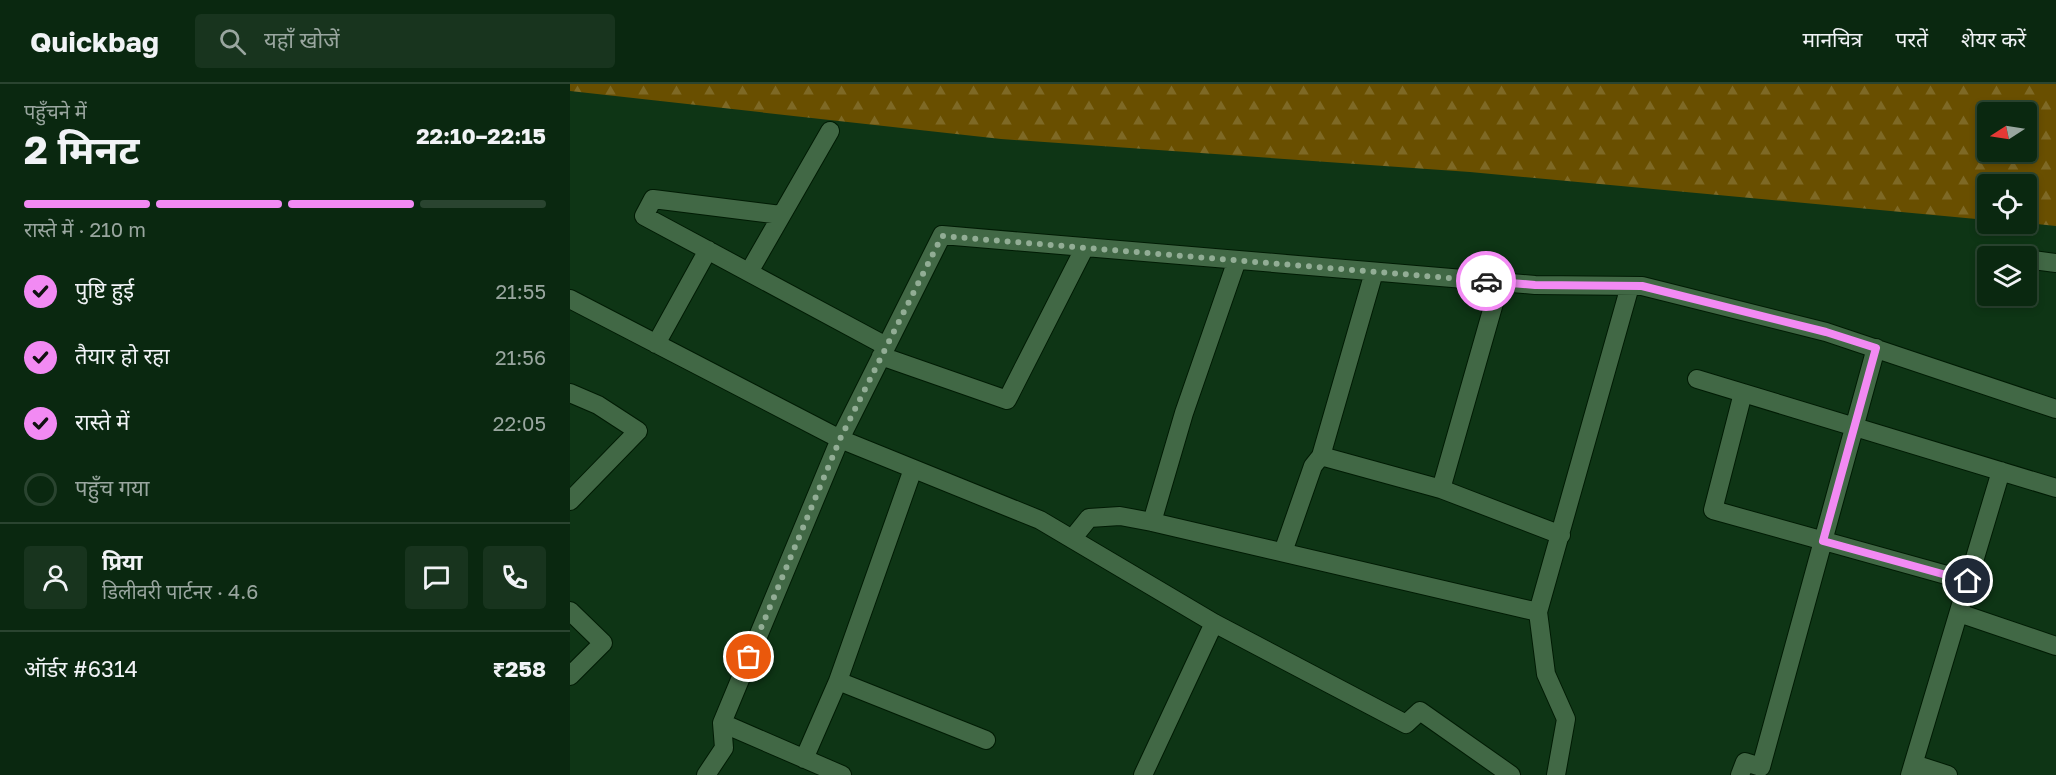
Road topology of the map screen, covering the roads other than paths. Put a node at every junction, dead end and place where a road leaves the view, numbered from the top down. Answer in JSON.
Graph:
{"nodes":[{"id":1,"x":830,"y":131,"type":"dead end"},
{"id":2,"x":781,"y":215,"type":"junction"},
{"id":3,"x":1085,"y":247,"type":"junction"},
{"id":4,"x":708,"y":250,"type":"junction"},
{"id":5,"x":1237,"y":260,"type":"junction"},
{"id":6,"x":2037,"y":260,"type":"edge"},
{"id":7,"x":2056,"y":262,"type":"edge"},
{"id":8,"x":749,"y":272,"type":"junction"},
{"id":9,"x":1374,"y":272,"type":"junction"},
{"id":10,"x":1500,"y":282,"type":"junction"},
{"id":11,"x":1630,"y":286,"type":"junction"},
{"id":12,"x":570,"y":299,"type":"edge"},
{"id":13,"x":656,"y":344,"type":"junction"},
{"id":14,"x":1876,"y":348,"type":"junction"},
{"id":15,"x":884,"y":351,"type":"junction"},
{"id":16,"x":1697,"y":379,"type":"dead end"},
{"id":17,"x":570,"y":393,"type":"edge"},
{"id":18,"x":1743,"y":393,"type":"junction"},
{"id":19,"x":2056,"y":409,"type":"edge"},
{"id":20,"x":1855,"y":427,"type":"junction"},
{"id":21,"x":840,"y":439,"type":"junction"},
{"id":22,"x":1321,"y":456,"type":"junction"},
{"id":23,"x":913,"y":469,"type":"junction"},
{"id":24,"x":2001,"y":471,"type":"junction"},
{"id":25,"x":2056,"y":488,"type":"edge"},
{"id":26,"x":1441,"y":489,"type":"junction"},
{"id":27,"x":570,"y":501,"type":"edge"},
{"id":28,"x":1152,"y":522,"type":"junction"},
{"id":29,"x":1561,"y":535,"type":"junction"},
{"id":30,"x":1072,"y":539,"type":"junction"},
{"id":31,"x":1823,"y":541,"type":"junction"},
{"id":32,"x":1283,"y":552,"type":"junction"},
{"id":33,"x":1968,"y":581,"type":"junction"},
{"id":34,"x":570,"y":611,"type":"edge"},
{"id":35,"x":1538,"y":612,"type":"junction"},
{"id":36,"x":1959,"y":613,"type":"junction"},
{"id":37,"x":1214,"y":623,"type":"junction"},
{"id":38,"x":2056,"y":646,"type":"edge"},
{"id":39,"x":570,"y":676,"type":"edge"},
{"id":40,"x":838,"y":681,"type":"junction"},
{"id":41,"x":722,"y":723,"type":"junction"},
{"id":42,"x":986,"y":740,"type":"dead end"},
{"id":43,"x":804,"y":759,"type":"junction"},
{"id":44,"x":1912,"y":770,"type":"edge"},
{"id":45,"x":706,"y":775,"type":"edge"},
{"id":46,"x":842,"y":775,"type":"edge"},
{"id":47,"x":1143,"y":775,"type":"edge"},
{"id":48,"x":1511,"y":775,"type":"edge"},
{"id":49,"x":1556,"y":775,"type":"edge"},
{"id":50,"x":1740,"y":775,"type":"edge"},
{"id":51,"x":1948,"y":775,"type":"edge"}],
"edges":[{"from":1,"to":2,"type":"street"},
{"from":2,"to":4,"type":"street"},
{"from":2,"to":8,"type":"street"},
{"from":3,"to":5,"type":"street"},
{"from":3,"to":15,"type":"street"},
{"from":3,"to":15,"type":"street"},
{"from":4,"to":8,"type":"street"},
{"from":4,"to":13,"type":"street"},
{"from":5,"to":9,"type":"street"},
{"from":5,"to":28,"type":"street"},
{"from":6,"to":7,"type":"street"},
{"from":8,"to":15,"type":"street"},
{"from":9,"to":10,"type":"street"},
{"from":9,"to":22,"type":"street"},
{"from":10,"to":11,"type":"street"},
{"from":10,"to":26,"type":"street"},
{"from":11,"to":14,"type":"street"},
{"from":11,"to":29,"type":"street"},
{"from":12,"to":13,"type":"street"},
{"from":13,"to":21,"type":"street"},
{"from":14,"to":19,"type":"street"},
{"from":14,"to":20,"type":"street"},
{"from":15,"to":21,"type":"street"},
{"from":16,"to":18,"type":"street"},
{"from":17,"to":27,"type":"street"},
{"from":18,"to":20,"type":"street"},
{"from":18,"to":31,"type":"street"},
{"from":20,"to":24,"type":"street"},
{"from":20,"to":31,"type":"street"},
{"from":21,"to":23,"type":"street"},
{"from":21,"to":41,"type":"street"},
{"from":22,"to":26,"type":"street"},
{"from":22,"to":32,"type":"street"},
{"from":23,"to":30,"type":"street"},
{"from":23,"to":40,"type":"street"},
{"from":24,"to":25,"type":"street"},
{"from":24,"to":33,"type":"street"},
{"from":26,"to":29,"type":"street"},
{"from":28,"to":30,"type":"street"},
{"from":28,"to":32,"type":"street"},
{"from":29,"to":35,"type":"street"},
{"from":30,"to":37,"type":"street"},
{"from":31,"to":33,"type":"street"},
{"from":31,"to":50,"type":"street"},
{"from":32,"to":35,"type":"street"},
{"from":33,"to":36,"type":"street"},
{"from":34,"to":39,"type":"street"},
{"from":35,"to":49,"type":"street"},
{"from":36,"to":38,"type":"street"},
{"from":36,"to":44,"type":"street"},
{"from":37,"to":47,"type":"street"},
{"from":37,"to":48,"type":"street"},
{"from":40,"to":42,"type":"street"},
{"from":40,"to":43,"type":"street"},
{"from":41,"to":43,"type":"street"},
{"from":41,"to":45,"type":"street"},
{"from":43,"to":46,"type":"street"},
{"from":44,"to":51,"type":"street"}]}
